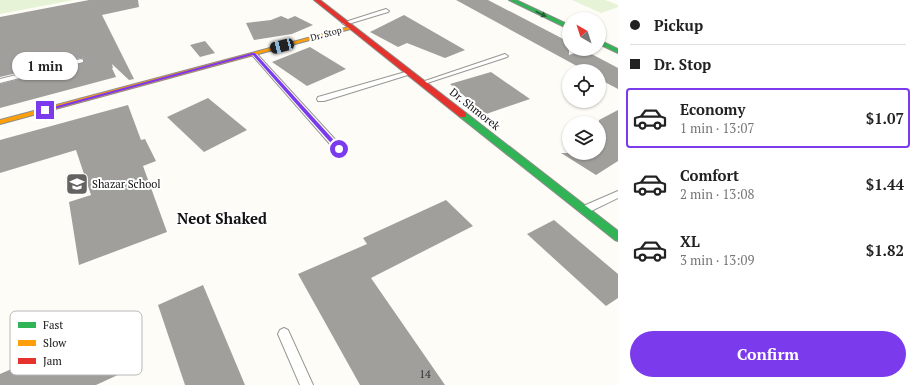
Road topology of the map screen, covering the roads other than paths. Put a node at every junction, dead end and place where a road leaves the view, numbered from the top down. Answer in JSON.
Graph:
{"nodes":[{"id":1,"x":317,"y":0,"type":"edge"},
{"id":2,"x":512,"y":0,"type":"edge"},
{"id":3,"x":386,"y":11,"type":"dead end"},
{"id":4,"x":562,"y":24,"type":"edge"},
{"id":5,"x":348,"y":25,"type":"junction"},
{"id":6,"x":606,"y":45,"type":"edge"},
{"id":7,"x":618,"y":51,"type":"edge"},
{"id":8,"x":254,"y":54,"type":"junction"},
{"id":9,"x":505,"y":56,"type":"dead end"},
{"id":10,"x":81,"y":61,"type":"dead end"},
{"id":11,"x":409,"y":73,"type":"junction"},
{"id":12,"x":0,"y":81,"type":"edge"},
{"id":13,"x":422,"y":83,"type":"junction"},
{"id":14,"x":321,"y":99,"type":"dead end"},
{"id":15,"x":0,"y":122,"type":"edge"},
{"id":16,"x":339,"y":149,"type":"dead end"},
{"id":17,"x":618,"y":194,"type":"edge"},
{"id":18,"x":584,"y":210,"type":"junction"},
{"id":19,"x":618,"y":237,"type":"edge"},
{"id":20,"x":284,"y":334,"type":"dead end"},
{"id":21,"x":307,"y":385,"type":"edge"}],
"edges":[{"from":1,"to":5,"type":"street","name":"Dr. Shmorek"},
{"from":2,"to":4,"type":"street","one_way":true},
{"from":3,"to":5,"type":"lane"},
{"from":5,"to":8,"type":"street","name":"Dr. Stop"},
{"from":5,"to":11,"type":"street","name":"Dr. Shmorek"},
{"from":6,"to":7,"type":"street"},
{"from":8,"to":15,"type":"street","name":"Dr. Stop"},
{"from":8,"to":16,"type":"lane"},
{"from":9,"to":13,"type":"lane"},
{"from":10,"to":12,"type":"lane"},
{"from":11,"to":13,"type":"street","name":"Dr. Shmorek"},
{"from":11,"to":14,"type":"lane"},
{"from":13,"to":18,"type":"street","name":"Dr. Shmorek"},
{"from":17,"to":18,"type":"lane"},
{"from":18,"to":19,"type":"street","name":"Dr. Shmorek"},
{"from":20,"to":21,"type":"lane"}]}
